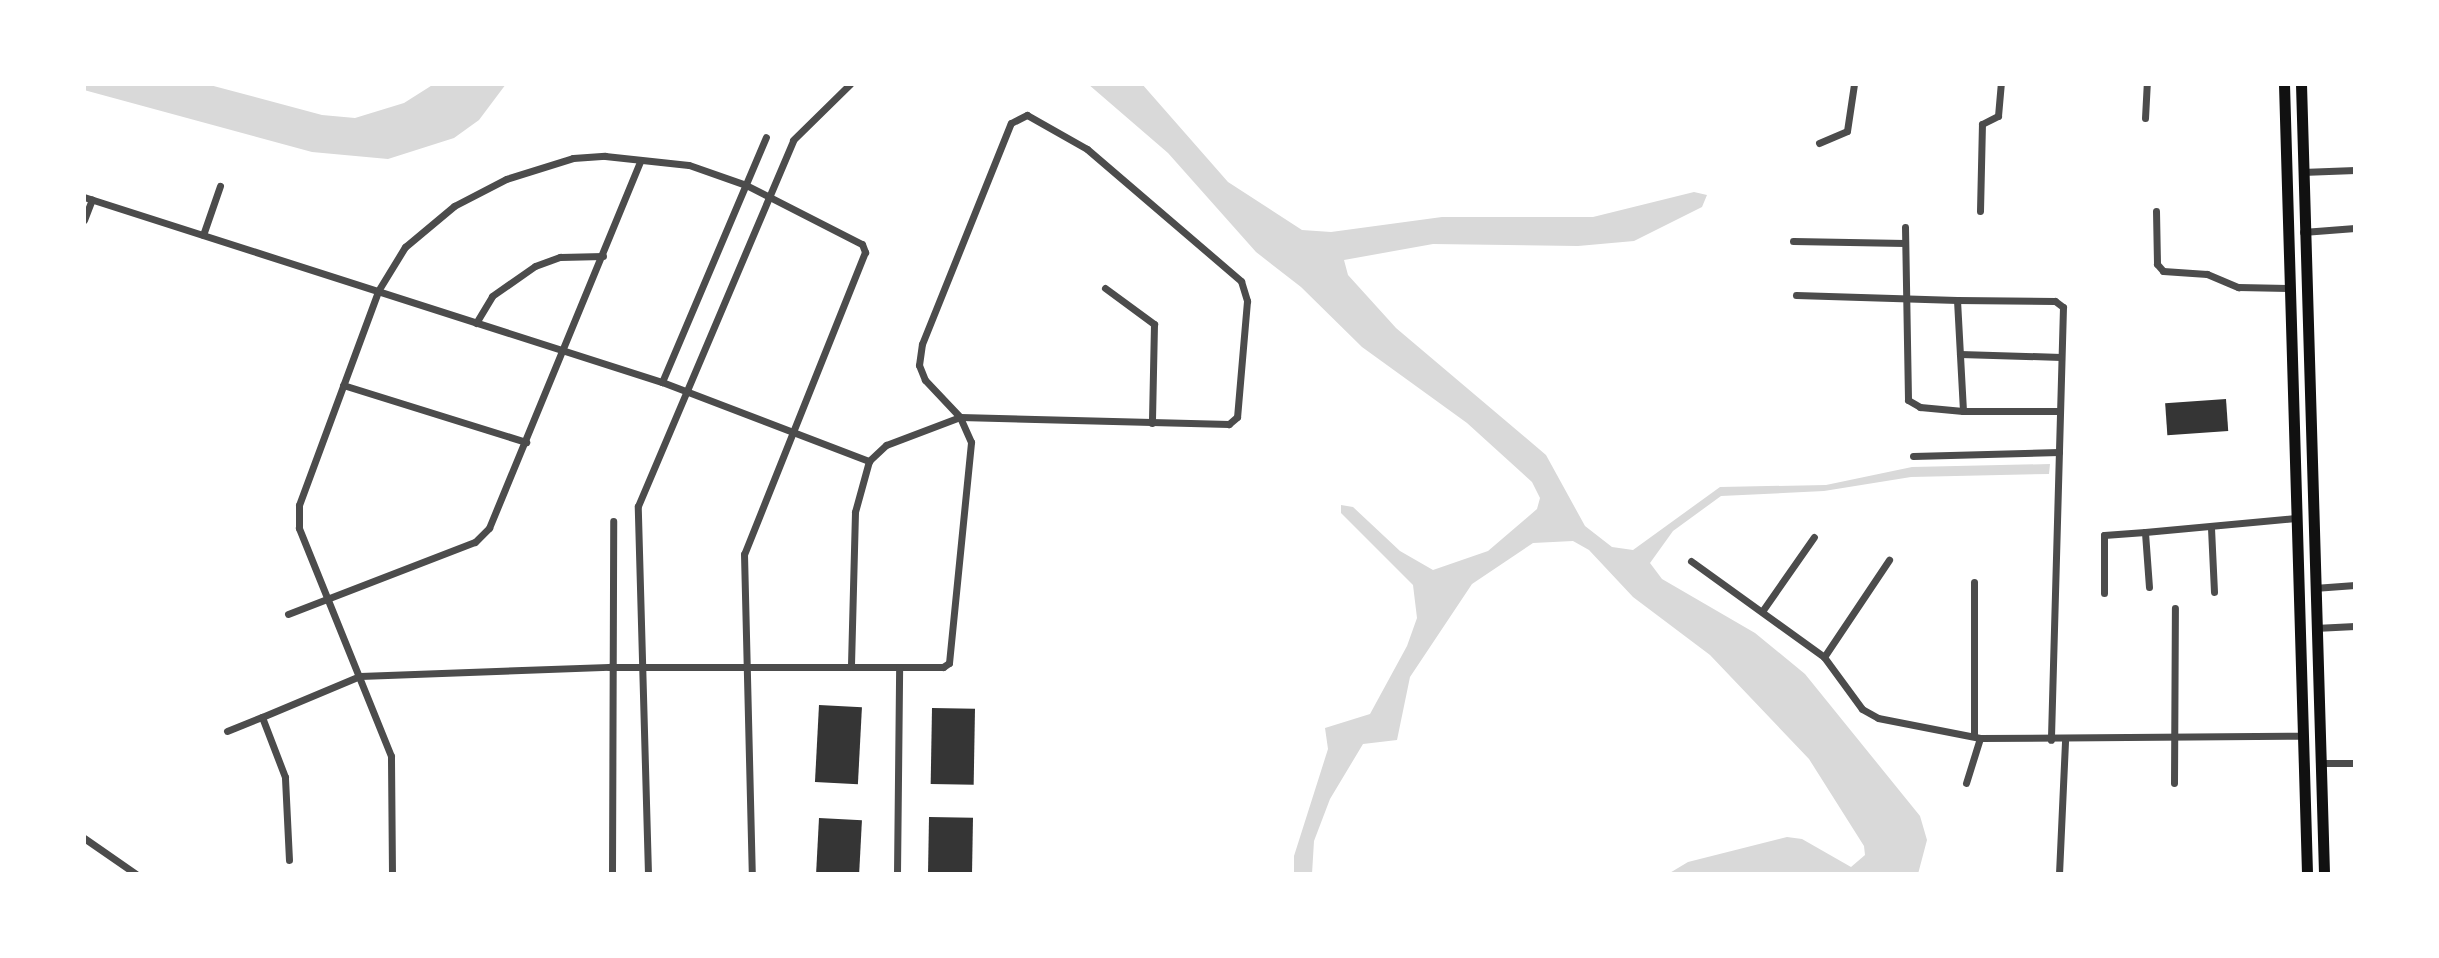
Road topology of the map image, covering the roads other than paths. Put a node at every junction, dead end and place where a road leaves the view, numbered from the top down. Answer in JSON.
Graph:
{"nodes":[{"id":1,"x":850,"y":84,"type":"edge"},
{"id":2,"x":1854,"y":84,"type":"edge"},
{"id":3,"x":2001,"y":84,"type":"edge"},
{"id":4,"x":2147,"y":84,"type":"edge"},
{"id":5,"x":2284,"y":84,"type":"edge"},
{"id":6,"x":2301,"y":84,"type":"edge"},
{"id":7,"x":2145,"y":118,"type":"dead end"},
{"id":8,"x":766,"y":137,"type":"dead end"},
{"id":9,"x":1819,"y":143,"type":"dead end"},
{"id":10,"x":641,"y":160,"type":"junction"},
{"id":11,"x":2355,"y":170,"type":"edge"},
{"id":12,"x":2302,"y":172,"type":"junction"},
{"id":13,"x":746,"y":185,"type":"junction"},
{"id":14,"x":220,"y":186,"type":"dead end"},
{"id":15,"x":769,"y":194,"type":"junction"},
{"id":16,"x":88,"y":198,"type":"edge"},
{"id":17,"x":1980,"y":211,"type":"dead end"},
{"id":18,"x":2156,"y":211,"type":"dead end"},
{"id":19,"x":84,"y":220,"type":"edge"},
{"id":20,"x":1905,"y":227,"type":"dead end"},
{"id":21,"x":2355,"y":228,"type":"edge"},
{"id":22,"x":2303,"y":232,"type":"junction"},
{"id":23,"x":203,"y":235,"type":"junction"},
{"id":24,"x":1793,"y":241,"type":"dead end"},
{"id":25,"x":1905,"y":243,"type":"junction"},
{"id":26,"x":603,"y":256,"type":"junction"},
{"id":27,"x":1105,"y":288,"type":"dead end"},
{"id":28,"x":2289,"y":288,"type":"junction"},
{"id":29,"x":378,"y":291,"type":"junction"},
{"id":30,"x":1796,"y":295,"type":"dead end"},
{"id":31,"x":1905,"y":300,"type":"junction"},
{"id":32,"x":1957,"y":300,"type":"junction"},
{"id":33,"x":476,"y":323,"type":"junction"},
{"id":34,"x":565,"y":351,"type":"junction"},
{"id":35,"x":1960,"y":354,"type":"junction"},
{"id":36,"x":2061,"y":357,"type":"junction"},
{"id":37,"x":662,"y":382,"type":"junction"},
{"id":38,"x":343,"y":385,"type":"junction"},
{"id":39,"x":687,"y":391,"type":"junction"},
{"id":40,"x":2292,"y":393,"type":"junction"},
{"id":41,"x":2308,"y":393,"type":"junction"},
{"id":42,"x":1963,"y":411,"type":"junction"},
{"id":43,"x":2058,"y":411,"type":"junction"},
{"id":44,"x":960,"y":417,"type":"junction"},
{"id":45,"x":1152,"y":423,"type":"junction"},
{"id":46,"x":792,"y":430,"type":"junction"},
{"id":47,"x":526,"y":442,"type":"junction"},
{"id":48,"x":2059,"y":452,"type":"junction"},
{"id":49,"x":1913,"y":456,"type":"dead end"},
{"id":50,"x":869,"y":461,"type":"junction"},
{"id":51,"x":2295,"y":518,"type":"junction"},
{"id":52,"x":613,"y":521,"type":"dead end"},
{"id":53,"x":2211,"y":528,"type":"junction"},
{"id":54,"x":2145,"y":532,"type":"junction"},
{"id":55,"x":1814,"y":537,"type":"dead end"},
{"id":56,"x":1889,"y":560,"type":"dead end"},
{"id":57,"x":1691,"y":561,"type":"dead end"},
{"id":58,"x":1974,"y":582,"type":"dead end"},
{"id":59,"x":2355,"y":585,"type":"edge"},
{"id":60,"x":2149,"y":587,"type":"dead end"},
{"id":61,"x":2314,"y":588,"type":"junction"},
{"id":62,"x":2214,"y":592,"type":"dead end"},
{"id":63,"x":2104,"y":593,"type":"dead end"},
{"id":64,"x":328,"y":598,"type":"junction"},
{"id":65,"x":2175,"y":608,"type":"dead end"},
{"id":66,"x":1763,"y":610,"type":"junction"},
{"id":67,"x":288,"y":614,"type":"dead end"},
{"id":68,"x":2355,"y":626,"type":"edge"},
{"id":69,"x":2315,"y":628,"type":"junction"},
{"id":70,"x":1824,"y":657,"type":"junction"},
{"id":71,"x":609,"y":667,"type":"junction"},
{"id":72,"x":851,"y":667,"type":"junction"},
{"id":73,"x":899,"y":667,"type":"junction"},
{"id":74,"x":638,"y":668,"type":"junction"},
{"id":75,"x":749,"y":668,"type":"junction"},
{"id":76,"x":360,"y":676,"type":"junction"},
{"id":77,"x":262,"y":717,"type":"junction"},
{"id":78,"x":227,"y":731,"type":"dead end"},
{"id":79,"x":2301,"y":736,"type":"junction"},
{"id":80,"x":1977,"y":737,"type":"junction"},
{"id":81,"x":2171,"y":738,"type":"junction"},
{"id":82,"x":2051,"y":740,"type":"junction"},
{"id":83,"x":2065,"y":740,"type":"junction"},
{"id":84,"x":2320,"y":763,"type":"junction"},
{"id":85,"x":2355,"y":763,"type":"edge"},
{"id":86,"x":1966,"y":783,"type":"dead end"},
{"id":87,"x":2174,"y":783,"type":"dead end"},
{"id":88,"x":84,"y":838,"type":"edge"},
{"id":89,"x":289,"y":860,"type":"dead end"},
{"id":90,"x":136,"y":874,"type":"edge"},
{"id":91,"x":392,"y":874,"type":"edge"},
{"id":92,"x":612,"y":874,"type":"edge"},
{"id":93,"x":648,"y":874,"type":"edge"},
{"id":94,"x":752,"y":874,"type":"edge"},
{"id":95,"x":897,"y":874,"type":"edge"},
{"id":96,"x":2059,"y":874,"type":"edge"},
{"id":97,"x":2307,"y":874,"type":"edge"},
{"id":98,"x":2324,"y":874,"type":"edge"}],
"edges":[{"from":1,"to":15,"type":"street"},
{"from":2,"to":9,"type":"street"},
{"from":3,"to":17,"type":"street"},
{"from":4,"to":7,"type":"street"},
{"from":5,"to":28,"type":"main road"},
{"from":6,"to":12,"type":"main road"},
{"from":8,"to":13,"type":"street"},
{"from":10,"to":13,"type":"street"},
{"from":10,"to":26,"type":"street"},
{"from":10,"to":29,"type":"street"},
{"from":11,"to":12,"type":"street"},
{"from":12,"to":22,"type":"main road"},
{"from":13,"to":15,"type":"street"},
{"from":13,"to":37,"type":"street"},
{"from":14,"to":23,"type":"street"},
{"from":15,"to":39,"type":"street"},
{"from":15,"to":46,"type":"street"},
{"from":16,"to":19,"type":"street"},
{"from":16,"to":23,"type":"street"},
{"from":18,"to":28,"type":"street"},
{"from":20,"to":25,"type":"street"},
{"from":21,"to":22,"type":"street"},
{"from":22,"to":41,"type":"main road"},
{"from":23,"to":29,"type":"street"},
{"from":24,"to":25,"type":"street"},
{"from":25,"to":31,"type":"street"},
{"from":26,"to":33,"type":"street"},
{"from":26,"to":34,"type":"street"},
{"from":27,"to":45,"type":"street"},
{"from":28,"to":40,"type":"main road"},
{"from":29,"to":33,"type":"street"},
{"from":29,"to":38,"type":"street"},
{"from":30,"to":31,"type":"street"},
{"from":31,"to":32,"type":"street"},
{"from":31,"to":42,"type":"street"},
{"from":32,"to":35,"type":"street"},
{"from":32,"to":36,"type":"street"},
{"from":33,"to":34,"type":"street"},
{"from":34,"to":37,"type":"street"},
{"from":34,"to":47,"type":"street"},
{"from":35,"to":36,"type":"street"},
{"from":35,"to":42,"type":"street"},
{"from":36,"to":43,"type":"street"},
{"from":37,"to":39,"type":"street"},
{"from":38,"to":47,"type":"street"},
{"from":38,"to":64,"type":"street"},
{"from":39,"to":46,"type":"street"},
{"from":39,"to":74,"type":"street"},
{"from":40,"to":41,"type":"main road"},
{"from":40,"to":51,"type":"main road"},
{"from":41,"to":61,"type":"main road"},
{"from":42,"to":43,"type":"street"},
{"from":43,"to":48,"type":"street"},
{"from":44,"to":45,"type":"street"},
{"from":44,"to":45,"type":"street"},
{"from":44,"to":50,"type":"street"},
{"from":44,"to":73,"type":"street"},
{"from":46,"to":50,"type":"street"},
{"from":46,"to":75,"type":"street"},
{"from":47,"to":64,"type":"street"},
{"from":48,"to":49,"type":"street"},
{"from":48,"to":82,"type":"street"},
{"from":50,"to":72,"type":"street"},
{"from":51,"to":53,"type":"street"},
{"from":51,"to":79,"type":"main road"},
{"from":52,"to":71,"type":"street"},
{"from":53,"to":54,"type":"street"},
{"from":53,"to":62,"type":"street"},
{"from":54,"to":60,"type":"street"},
{"from":54,"to":63,"type":"street"},
{"from":55,"to":66,"type":"street"},
{"from":56,"to":70,"type":"street"},
{"from":57,"to":66,"type":"street"},
{"from":58,"to":80,"type":"street"},
{"from":59,"to":61,"type":"street"},
{"from":61,"to":69,"type":"main road"},
{"from":64,"to":67,"type":"street"},
{"from":64,"to":76,"type":"street"},
{"from":65,"to":81,"type":"street"},
{"from":66,"to":70,"type":"street"},
{"from":68,"to":69,"type":"street"},
{"from":69,"to":84,"type":"main road"},
{"from":70,"to":80,"type":"street"},
{"from":71,"to":74,"type":"street"},
{"from":71,"to":76,"type":"street"},
{"from":71,"to":92,"type":"street"},
{"from":72,"to":73,"type":"street"},
{"from":72,"to":75,"type":"street"},
{"from":73,"to":95,"type":"street"},
{"from":74,"to":75,"type":"street"},
{"from":74,"to":93,"type":"street"},
{"from":75,"to":94,"type":"street"},
{"from":76,"to":77,"type":"street"},
{"from":76,"to":91,"type":"street"},
{"from":77,"to":78,"type":"street"},
{"from":77,"to":89,"type":"street"},
{"from":79,"to":81,"type":"street"},
{"from":79,"to":97,"type":"main road"},
{"from":80,"to":82,"type":"street"},
{"from":80,"to":86,"type":"street"},
{"from":81,"to":83,"type":"street"},
{"from":81,"to":87,"type":"street"},
{"from":82,"to":83,"type":"street"},
{"from":83,"to":96,"type":"street"},
{"from":84,"to":85,"type":"street"},
{"from":84,"to":98,"type":"main road"},
{"from":88,"to":90,"type":"street"}]}
